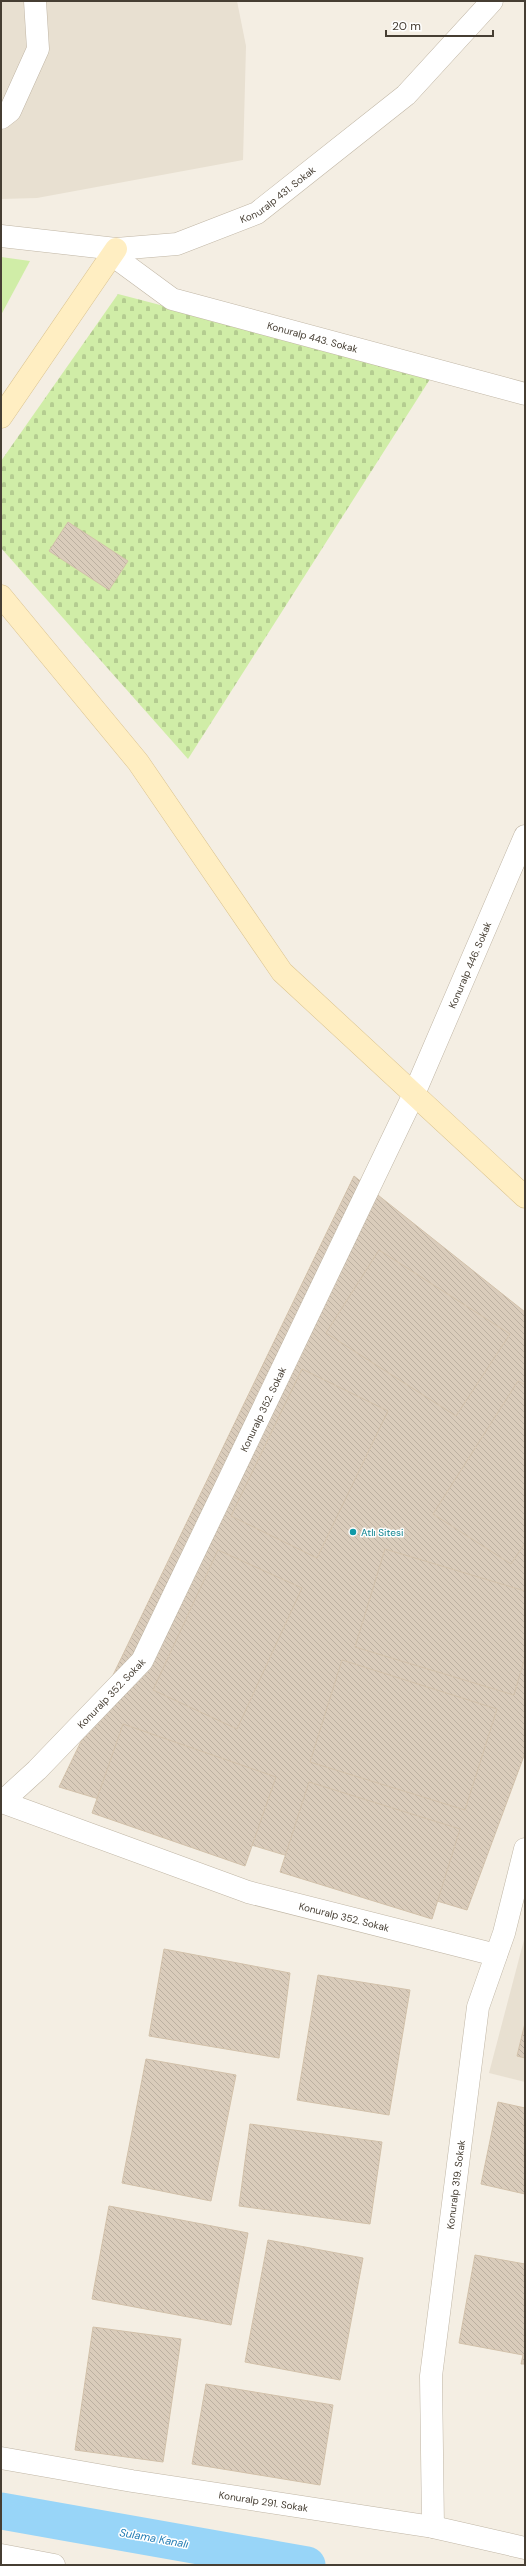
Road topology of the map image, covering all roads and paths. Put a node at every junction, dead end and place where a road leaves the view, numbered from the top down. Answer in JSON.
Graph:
{"nodes":[{"id":1,"x":35,"y":1,"type":"edge"},
{"id":2,"x":492,"y":1,"type":"edge"},
{"id":3,"x":1,"y":118,"type":"edge"},
{"id":4,"x":1,"y":236,"type":"edge"},
{"id":5,"x":114,"y":252,"type":"junction"},
{"id":6,"x":525,"y":394,"type":"edge"},
{"id":7,"x":1,"y":417,"type":"edge"},
{"id":8,"x":1,"y":596,"type":"edge"},
{"id":9,"x":525,"y":836,"type":"edge"},
{"id":10,"x":414,"y":1094,"type":"junction"},
{"id":11,"x":525,"y":1197,"type":"edge"},
{"id":12,"x":525,"y":1849,"type":"edge"},
{"id":13,"x":496,"y":1955,"type":"junction"},
{"id":14,"x":1,"y":2458,"type":"edge"},
{"id":15,"x":434,"y":2527,"type":"junction"},
{"id":16,"x":525,"y":2548,"type":"edge"},
{"id":17,"x":1,"y":2555,"type":"edge"},
{"id":18,"x":54,"y":2565,"type":"edge"}],
"edges":[{"from":1,"to":3,"type":"street"},
{"from":2,"to":5,"type":"street","name":"Konuralp 431. Sokak"},
{"from":4,"to":5,"type":"street","name":"Konuralp 431. Sokak"},
{"from":5,"to":6,"type":"street","name":"Konuralp 443. Sokak"},
{"from":5,"to":7,"type":"street"},
{"from":8,"to":10,"type":"street"},
{"from":9,"to":10,"type":"street","name":"Konuralp 446. Sokak"},
{"from":10,"to":11,"type":"street"},
{"from":10,"to":13,"type":"street","name":"Konuralp 352. Sokak"},
{"from":12,"to":13,"type":"street","name":"Konuralp 319. Sokak"},
{"from":13,"to":15,"type":"street","name":"Konuralp 319. Sokak"},
{"from":14,"to":15,"type":"street","name":"Konuralp 291. Sokak"},
{"from":15,"to":16,"type":"street","name":"Konuralp 291. Sokak"},
{"from":17,"to":18,"type":"street"}]}
